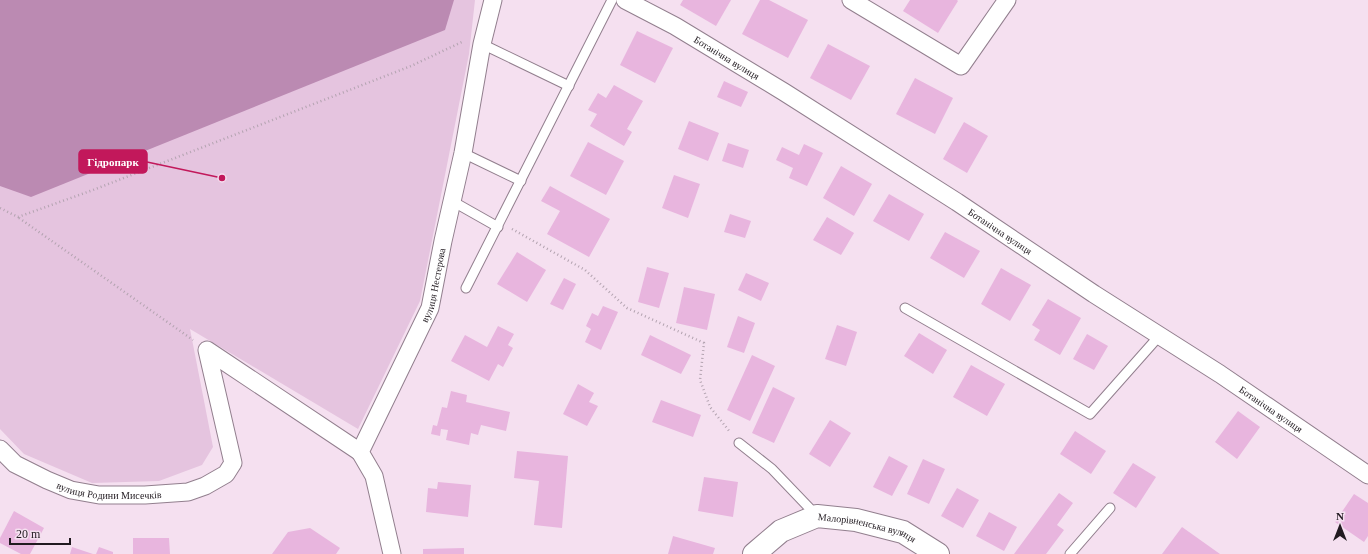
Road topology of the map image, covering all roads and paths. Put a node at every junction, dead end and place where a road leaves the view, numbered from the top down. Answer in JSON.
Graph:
{"nodes":[{"id":1,"x":492,"y":0,"type":"edge"},
{"id":2,"x":612,"y":0,"type":"edge"},
{"id":3,"x":625,"y":0,"type":"edge"},
{"id":4,"x":851,"y":0,"type":"edge"},
{"id":5,"x":1007,"y":0,"type":"edge"},
{"id":6,"x":484,"y":38,"type":"junction"},
{"id":7,"x":569,"y":86,"type":"junction"},
{"id":8,"x":464,"y":153,"type":"junction"},
{"id":9,"x":521,"y":181,"type":"junction"},
{"id":10,"x":452,"y":201,"type":"junction"},
{"id":11,"x":0,"y":208,"type":"edge"},
{"id":12,"x":18,"y":217,"type":"junction"},
{"id":13,"x":499,"y":225,"type":"junction"},
{"id":14,"x":466,"y":288,"type":"dead end"},
{"id":15,"x":906,"y":308,"type":"dead end"},
{"id":16,"x":1160,"y":335,"type":"junction"},
{"id":17,"x":207,"y":350,"type":"junction"},
{"id":18,"x":739,"y":443,"type":"joint"},
{"id":19,"x":0,"y":449,"type":"edge"},
{"id":20,"x":360,"y":452,"type":"junction"},
{"id":21,"x":1368,"y":475,"type":"edge"},
{"id":22,"x":1110,"y":508,"type":"dead end"},
{"id":23,"x":817,"y":516,"type":"junction"},
{"id":24,"x":392,"y":554,"type":"edge"},
{"id":25,"x":754,"y":554,"type":"edge"},
{"id":26,"x":938,"y":554,"type":"edge"},
{"id":27,"x":1070,"y":554,"type":"edge"}],
"edges":[{"from":1,"to":6,"type":"street","name":"вулиця Нестерова"},
{"from":2,"to":7,"type":"lane"},
{"from":3,"to":16,"type":"street","name":"Ботанічна вулиця"},
{"from":4,"to":5,"type":"street"},
{"from":6,"to":7,"type":"lane"},
{"from":6,"to":8,"type":"street","name":"вулиця Нестерова"},
{"from":6,"to":12,"type":"path"},
{"from":7,"to":9,"type":"lane"},
{"from":8,"to":9,"type":"lane"},
{"from":8,"to":10,"type":"street","name":"вулиця Нестерова"},
{"from":9,"to":13,"type":"lane"},
{"from":10,"to":13,"type":"lane"},
{"from":10,"to":20,"type":"street","name":"вулиця Нестерова"},
{"from":11,"to":12,"type":"path"},
{"from":12,"to":17,"type":"path"},
{"from":13,"to":14,"type":"lane"},
{"from":13,"to":18,"type":"path"},
{"from":15,"to":16,"type":"lane"},
{"from":16,"to":21,"type":"street","name":"Ботанічна вулиця"},
{"from":17,"to":19,"type":"street","name":"вулиця Родини Мисечків"},
{"from":17,"to":20,"type":"street"},
{"from":18,"to":23,"type":"lane"},
{"from":20,"to":24,"type":"street"},
{"from":22,"to":27,"type":"lane"},
{"from":23,"to":25,"type":"street","name":"Малорівненська вулиця"},
{"from":23,"to":26,"type":"street","name":"Малорівненська вулиця"}]}
